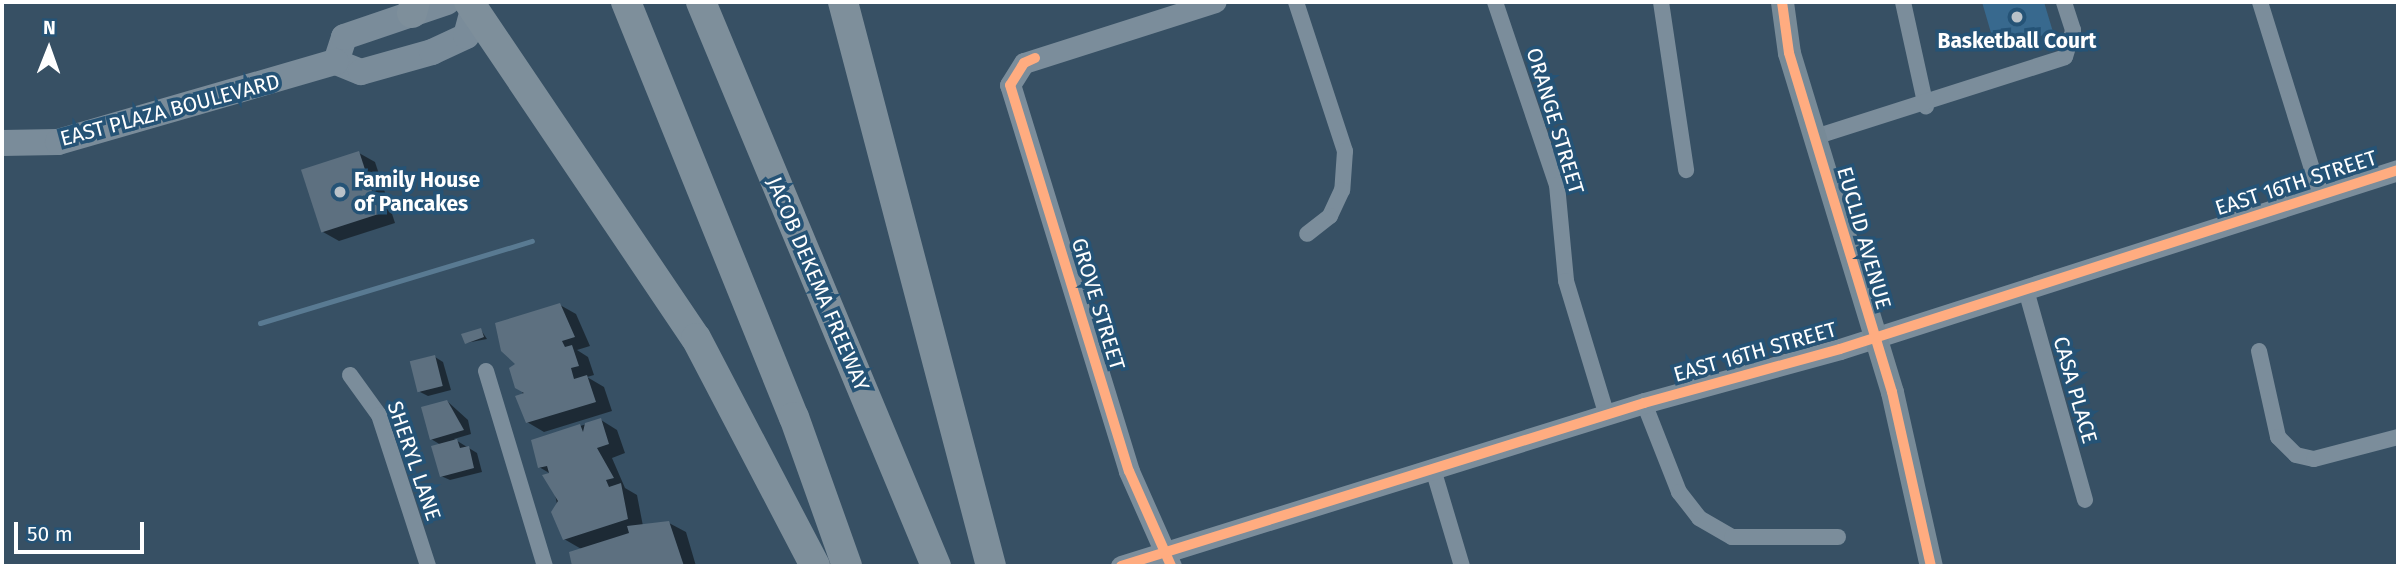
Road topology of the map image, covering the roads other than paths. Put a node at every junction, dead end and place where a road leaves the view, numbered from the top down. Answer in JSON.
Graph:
{"nodes":[{"id":1,"x":701,"y":2,"type":"edge"},
{"id":2,"x":844,"y":2,"type":"edge"},
{"id":3,"x":1215,"y":2,"type":"edge"},
{"id":4,"x":1296,"y":2,"type":"edge"},
{"id":5,"x":1496,"y":2,"type":"edge"},
{"id":6,"x":1661,"y":2,"type":"edge"},
{"id":7,"x":1782,"y":2,"type":"edge"},
{"id":8,"x":1903,"y":2,"type":"edge"},
{"id":9,"x":2064,"y":2,"type":"edge"},
{"id":10,"x":2260,"y":2,"type":"edge"},
{"id":11,"x":467,"y":3,"type":"edge"},
{"id":12,"x":627,"y":5,"type":"edge"},
{"id":13,"x":414,"y":7,"type":"edge"},
{"id":14,"x":1152,"y":11,"type":"edge"},
{"id":15,"x":336,"y":62,"type":"junction"},
{"id":16,"x":1926,"y":107,"type":"junction"},
{"id":17,"x":1815,"y":137,"type":"junction"},
{"id":18,"x":2,"y":143,"type":"edge"},
{"id":19,"x":1686,"y":170,"type":"dead end"},
{"id":20,"x":2398,"y":170,"type":"edge"},
{"id":21,"x":2320,"y":195,"type":"junction"},
{"id":22,"x":1307,"y":234,"type":"dead end"},
{"id":23,"x":2026,"y":290,"type":"junction"},
{"id":24,"x":1874,"y":339,"type":"junction"},
{"id":25,"x":2259,"y":351,"type":"dead end"},
{"id":26,"x":486,"y":371,"type":"dead end"},
{"id":27,"x":350,"y":375,"type":"dead end"},
{"id":28,"x":1644,"y":403,"type":"junction"},
{"id":29,"x":1607,"y":416,"type":"junction"},
{"id":30,"x":2398,"y":437,"type":"edge"},
{"id":31,"x":1433,"y":469,"type":"junction"},
{"id":32,"x":2085,"y":500,"type":"dead end"},
{"id":33,"x":1838,"y":537,"type":"dead end"},
{"id":34,"x":1169,"y":559,"type":"edge"},
{"id":35,"x":428,"y":566,"type":"edge"},
{"id":36,"x":545,"y":566,"type":"edge"},
{"id":37,"x":815,"y":566,"type":"edge"},
{"id":38,"x":847,"y":566,"type":"edge"},
{"id":39,"x":936,"y":566,"type":"edge"},
{"id":40,"x":990,"y":566,"type":"edge"},
{"id":41,"x":1121,"y":566,"type":"edge"},
{"id":42,"x":1462,"y":566,"type":"edge"},
{"id":43,"x":1931,"y":566,"type":"edge"}],
"edges":[{"from":1,"to":39,"type":"highway","name":"JACOB DEKEMA FREEWAY"},
{"from":2,"to":40,"type":"highway"},
{"from":3,"to":14,"type":"street"},
{"from":4,"to":22,"type":"street"},
{"from":5,"to":29,"type":"street","name":"ORANGE STREET"},
{"from":6,"to":19,"type":"street"},
{"from":7,"to":17,"type":"main road","name":"EUCLID AVENUE"},
{"from":8,"to":16,"type":"street"},
{"from":9,"to":16,"type":"street"},
{"from":10,"to":21,"type":"street"},
{"from":11,"to":13,"type":"main road"},
{"from":11,"to":15,"type":"main road","name":"EAST PLAZA BOULEVARD"},
{"from":11,"to":37,"type":"highway"},
{"from":12,"to":38,"type":"highway"},
{"from":13,"to":15,"type":"main road"},
{"from":14,"to":34,"type":"street","name":"GROVE STREET"},
{"from":15,"to":18,"type":"main road","name":"EAST PLAZA BOULEVARD"},
{"from":16,"to":17,"type":"street"},
{"from":17,"to":24,"type":"main road","name":"EUCLID AVENUE"},
{"from":20,"to":21,"type":"street","name":"EAST 16TH STREET"},
{"from":21,"to":23,"type":"street","name":"EAST 16TH STREET"},
{"from":23,"to":24,"type":"street","name":"EAST 16TH STREET"},
{"from":23,"to":32,"type":"street","name":"CASA PLACE"},
{"from":24,"to":28,"type":"street","name":"EAST 16TH STREET"},
{"from":24,"to":43,"type":"main road","name":"EUCLID AVENUE"},
{"from":25,"to":30,"type":"street"},
{"from":26,"to":36,"type":"street"},
{"from":27,"to":35,"type":"street","name":"SHERYL LANE"},
{"from":28,"to":29,"type":"street","name":"EAST 16TH STREET"},
{"from":28,"to":33,"type":"street"},
{"from":29,"to":31,"type":"street","name":"EAST 16TH STREET"},
{"from":31,"to":34,"type":"street","name":"EAST 16TH STREET"},
{"from":31,"to":42,"type":"street"},
{"from":34,"to":41,"type":"street","name":"EAST 16TH STREET"}]}
